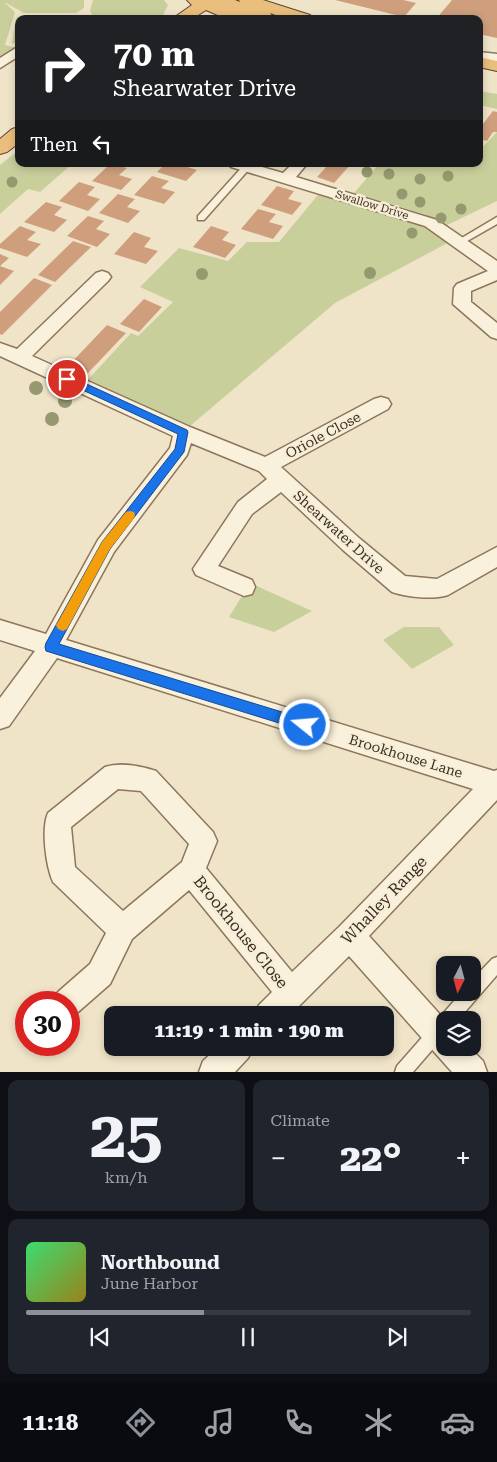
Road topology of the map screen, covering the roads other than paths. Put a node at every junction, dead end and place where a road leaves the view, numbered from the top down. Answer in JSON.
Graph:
{"nodes":[{"id":1,"x":247,"y":0,"type":"edge"},
{"id":2,"x":216,"y":4,"type":"edge"},
{"id":3,"x":190,"y":15,"type":"edge"},
{"id":4,"x":236,"y":15,"type":"edge"},
{"id":5,"x":257,"y":15,"type":"edge"},
{"id":6,"x":292,"y":15,"type":"edge"},
{"id":7,"x":15,"y":53,"type":"edge"},
{"id":8,"x":483,"y":56,"type":"edge"},
{"id":9,"x":497,"y":58,"type":"edge"},
{"id":10,"x":483,"y":63,"type":"edge"},
{"id":11,"x":0,"y":64,"type":"edge"},
{"id":12,"x":497,"y":66,"type":"edge"},
{"id":13,"x":15,"y":136,"type":"edge"},
{"id":14,"x":0,"y":148,"type":"edge"},
{"id":15,"x":240,"y":167,"type":"edge"},
{"id":16,"x":248,"y":167,"type":"edge"},
{"id":17,"x":297,"y":167,"type":"edge"},
{"id":18,"x":286,"y":179,"type":"junction"},
{"id":19,"x":201,"y":218,"type":"dead end"},
{"id":20,"x":497,"y":220,"type":"edge"},
{"id":21,"x":459,"y":242,"type":"junction"},
{"id":22,"x":497,"y":269,"type":"edge"},
{"id":23,"x":497,"y":273,"type":"edge"},
{"id":24,"x":102,"y":277,"type":"dead end"},
{"id":25,"x":497,"y":333,"type":"edge"},
{"id":26,"x":0,"y":349,"type":"edge"},
{"id":27,"x":20,"y":357,"type":"junction"},
{"id":28,"x":381,"y":404,"type":"dead end"},
{"id":29,"x":183,"y":432,"type":"junction"},
{"id":30,"x":274,"y":473,"type":"junction"},
{"id":31,"x":497,"y":556,"type":"edge"},
{"id":32,"x":244,"y":587,"type":"dead end"},
{"id":33,"x":0,"y":630,"type":"edge"},
{"id":34,"x":51,"y":647,"type":"junction"},
{"id":35,"x":0,"y":718,"type":"edge"},
{"id":36,"x":497,"y":783,"type":"edge"},
{"id":37,"x":191,"y":871,"type":"junction"},
{"id":38,"x":122,"y":929,"type":"junction"},
{"id":39,"x":350,"y":936,"type":"junction"},
{"id":40,"x":497,"y":964,"type":"edge"},
{"id":41,"x":481,"y":982,"type":"edge"},
{"id":42,"x":80,"y":992,"type":"edge"},
{"id":43,"x":291,"y":993,"type":"junction"},
{"id":44,"x":278,"y":1006,"type":"edge"},
{"id":45,"x":436,"y":1024,"type":"edge"},
{"id":46,"x":436,"y":1041,"type":"edge"},
{"id":47,"x":230,"y":1056,"type":"edge"},
{"id":48,"x":461,"y":1056,"type":"edge"},
{"id":49,"x":214,"y":1072,"type":"edge"},
{"id":50,"x":403,"y":1072,"type":"edge"},
{"id":51,"x":472,"y":1072,"type":"edge"}],
"edges":[{"from":1,"to":6,"type":"highway"},
{"from":2,"to":3,"type":"highway"},
{"from":2,"to":4,"type":"highway"},
{"from":2,"to":5,"type":"highway"},
{"from":7,"to":11,"type":"street"},
{"from":8,"to":9,"type":"street"},
{"from":10,"to":12,"type":"highway"},
{"from":13,"to":14,"type":"highway"},
{"from":15,"to":19,"type":"lane"},
{"from":16,"to":18,"type":"street","name":"Swallow Drive"},
{"from":17,"to":18,"type":"street"},
{"from":18,"to":21,"type":"street","name":"Swallow Drive"},
{"from":20,"to":21,"type":"lane"},
{"from":21,"to":22,"type":"street","name":"Swallow Drive"},
{"from":23,"to":25,"type":"street"},
{"from":24,"to":27,"type":"street"},
{"from":26,"to":27,"type":"street","name":"Shearwater Drive"},
{"from":27,"to":29,"type":"street","name":"Shearwater Drive"},
{"from":28,"to":30,"type":"street","name":"Oriole Close"},
{"from":29,"to":30,"type":"street","name":"Shearwater Drive"},
{"from":29,"to":34,"type":"street"},
{"from":30,"to":31,"type":"street","name":"Shearwater Drive"},
{"from":30,"to":32,"type":"street","name":"Oriole Close"},
{"from":33,"to":34,"type":"street","name":"Brookhouse Lane"},
{"from":34,"to":35,"type":"street"},
{"from":34,"to":36,"type":"street","name":"Brookhouse Lane"},
{"from":36,"to":39,"type":"street","name":"Whalley Range"},
{"from":37,"to":38,"type":"street","name":"Brookhouse Close"},
{"from":37,"to":38,"type":"street","name":"Brookhouse Close"},
{"from":37,"to":43,"type":"street","name":"Brookhouse Close"},
{"from":38,"to":42,"type":"street","name":"Brookhouse Close"},
{"from":39,"to":43,"type":"street","name":"Whalley Range"},
{"from":39,"to":45,"type":"street"},
{"from":40,"to":41,"type":"lane"},
{"from":43,"to":44,"type":"street","name":"Whalley Range"},
{"from":46,"to":50,"type":"lane"},
{"from":47,"to":49,"type":"street"},
{"from":48,"to":51,"type":"street"}]}
